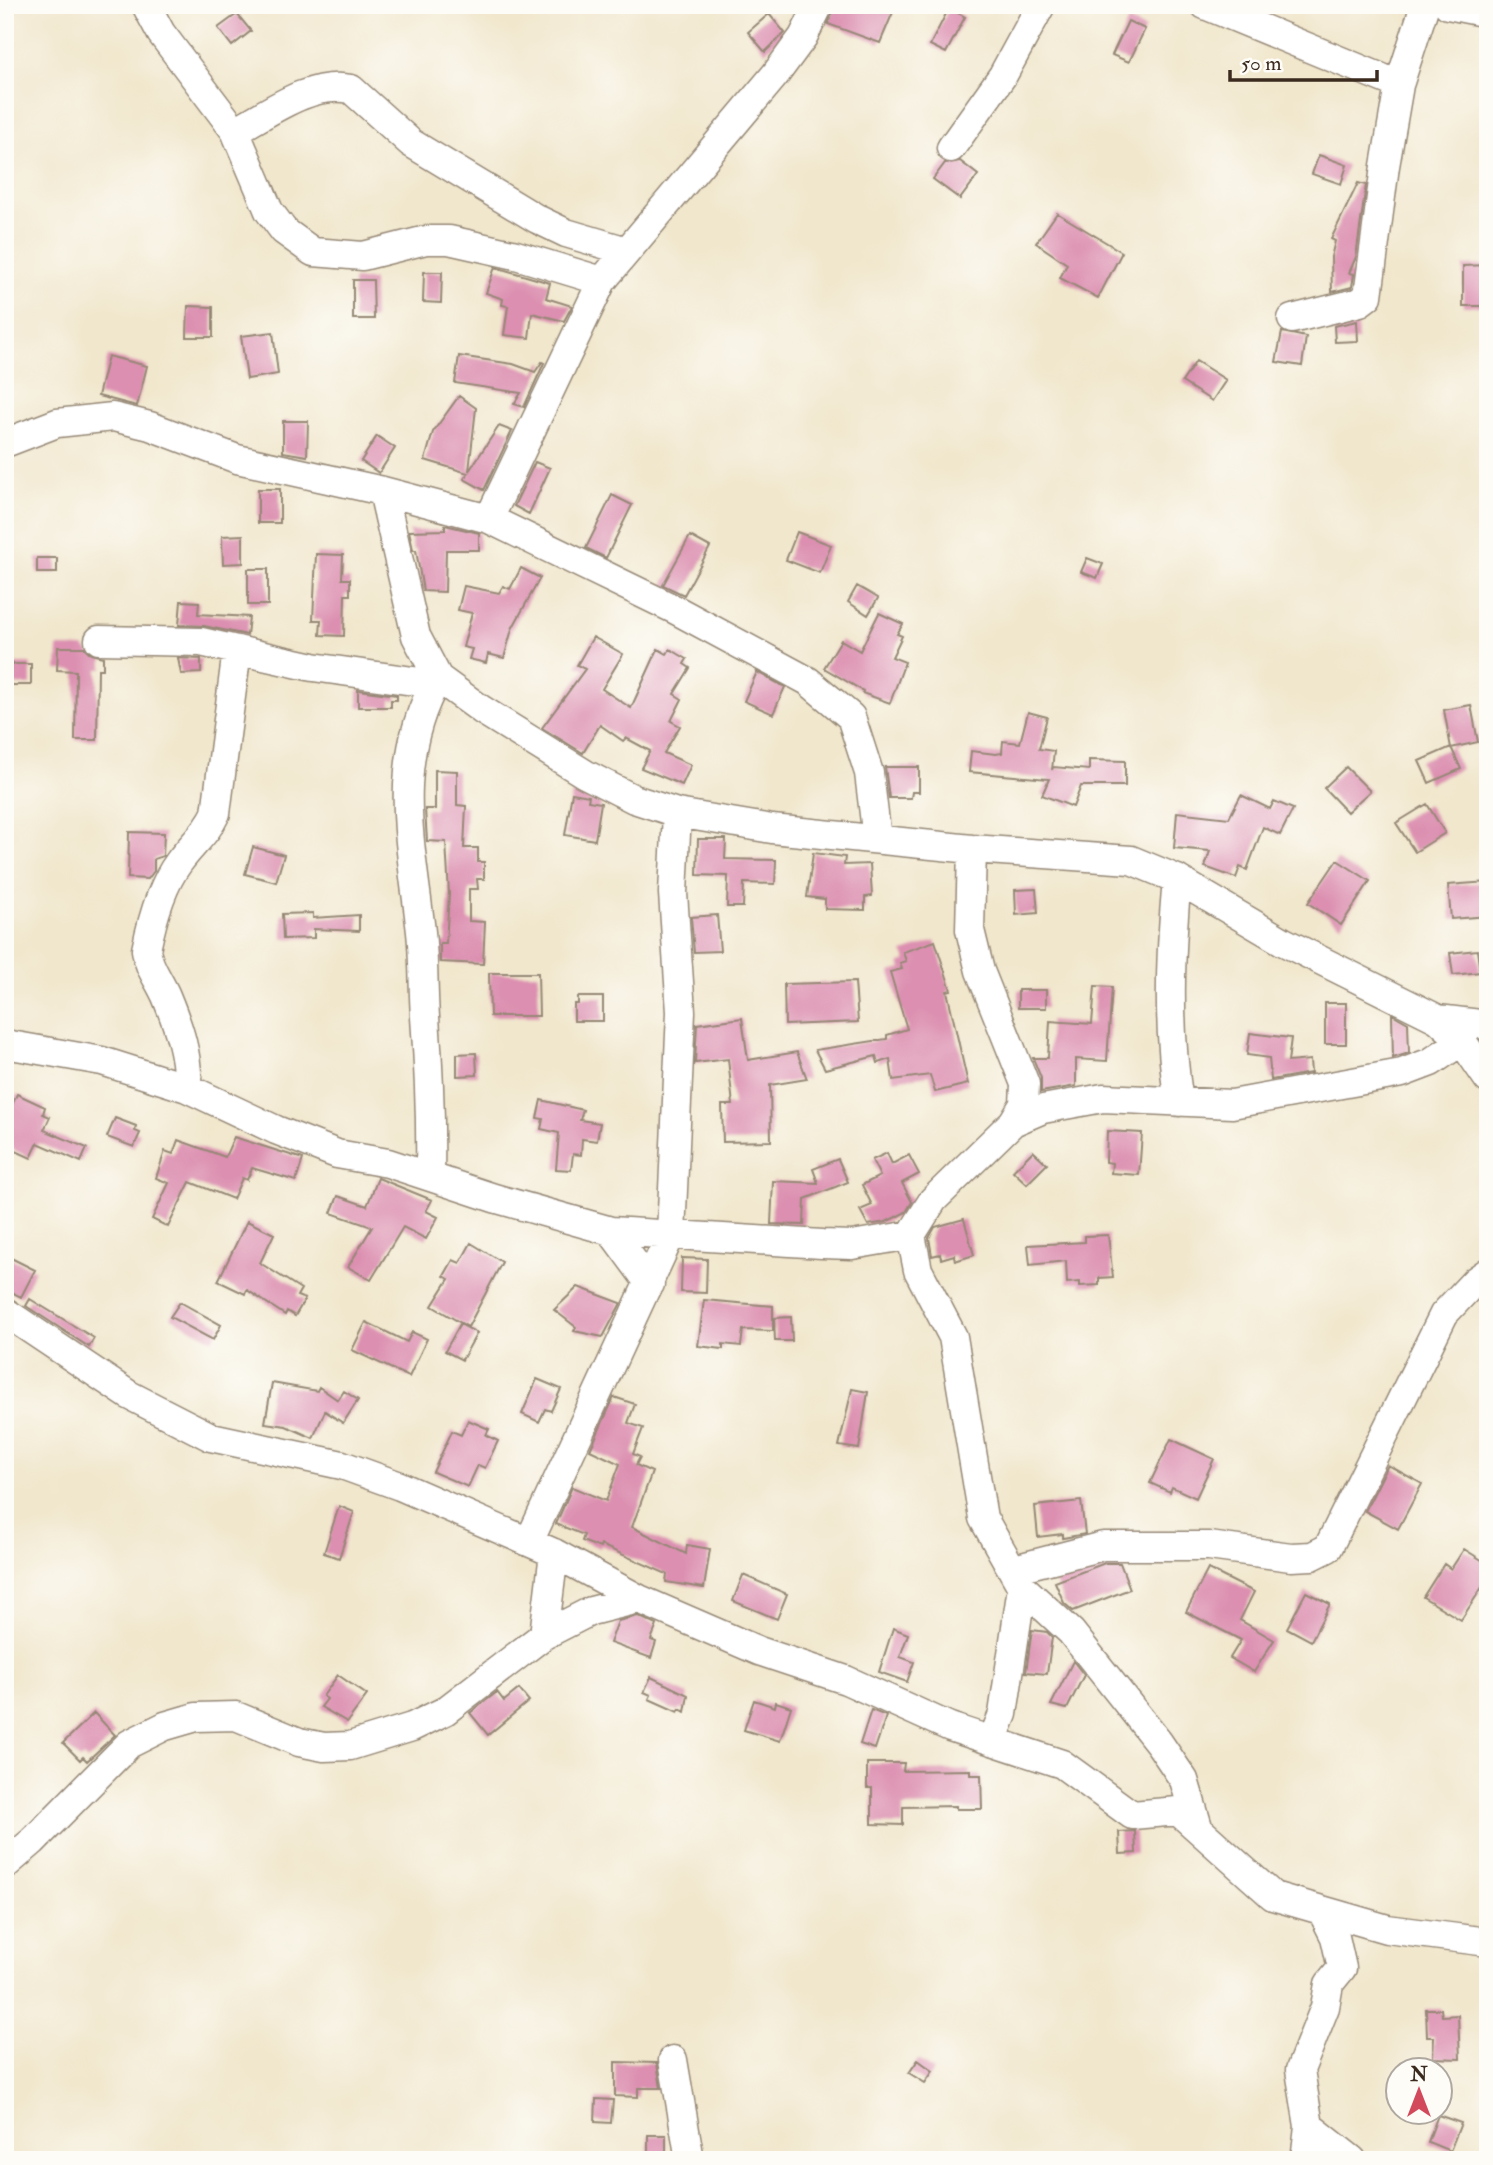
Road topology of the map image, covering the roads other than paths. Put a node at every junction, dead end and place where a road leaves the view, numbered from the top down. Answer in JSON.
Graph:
{"nodes":[{"id":1,"x":146,"y":5,"type":"edge"},
{"id":2,"x":819,"y":5,"type":"edge"},
{"id":3,"x":1041,"y":5,"type":"edge"},
{"id":4,"x":1205,"y":5,"type":"edge"},
{"id":5,"x":1424,"y":5,"type":"edge"},
{"id":6,"x":1448,"y":5,"type":"edge"},
{"id":7,"x":1488,"y":13,"type":"edge"},
{"id":8,"x":1399,"y":85,"type":"junction"},
{"id":9,"x":235,"y":131,"type":"junction"},
{"id":10,"x":951,"y":148,"type":"dead end"},
{"id":11,"x":627,"y":251,"type":"junction"},
{"id":12,"x":602,"y":281,"type":"junction"},
{"id":13,"x":1292,"y":319,"type":"dead end"},
{"id":14,"x":5,"y":443,"type":"edge"},
{"id":15,"x":383,"y":491,"type":"junction"},
{"id":16,"x":489,"y":519,"type":"junction"},
{"id":17,"x":99,"y":640,"type":"dead end"},
{"id":18,"x":237,"y":650,"type":"junction"},
{"id":19,"x":436,"y":681,"type":"junction"},
{"id":20,"x":677,"y":813,"type":"junction"},
{"id":21,"x":877,"y":839,"type":"junction"},
{"id":22,"x":972,"y":849,"type":"junction"},
{"id":23,"x":1177,"y":879,"type":"junction"},
{"id":24,"x":1438,"y":1019,"type":"junction"},
{"id":25,"x":1488,"y":1025,"type":"edge"},
{"id":26,"x":1462,"y":1041,"type":"junction"},
{"id":27,"x":5,"y":1044,"type":"edge"},
{"id":28,"x":1488,"y":1079,"type":"edge"},
{"id":29,"x":187,"y":1088,"type":"junction"},
{"id":30,"x":1179,"y":1102,"type":"junction"},
{"id":31,"x":1013,"y":1122,"type":"junction"},
{"id":32,"x":430,"y":1175,"type":"junction"},
{"id":33,"x":611,"y":1231,"type":"junction"},
{"id":34,"x":671,"y":1234,"type":"junction"},
{"id":35,"x":911,"y":1235,"type":"junction"},
{"id":36,"x":1488,"y":1272,"type":"edge"},
{"id":37,"x":650,"y":1284,"type":"junction"},
{"id":38,"x":5,"y":1312,"type":"edge"},
{"id":39,"x":542,"y":1547,"type":"junction"},
{"id":40,"x":1018,"y":1578,"type":"junction"},
{"id":41,"x":639,"y":1599,"type":"junction"},
{"id":42,"x":544,"y":1635,"type":"junction"},
{"id":43,"x":992,"y":1741,"type":"junction"},
{"id":44,"x":1198,"y":1827,"type":"junction"},
{"id":45,"x":5,"y":1865,"type":"edge"},
{"id":46,"x":1322,"y":1911,"type":"junction"},
{"id":47,"x":1488,"y":1942,"type":"edge"},
{"id":48,"x":673,"y":2060,"type":"dead end"},
{"id":49,"x":1309,"y":2126,"type":"junction"},
{"id":50,"x":690,"y":2160,"type":"edge"},
{"id":51,"x":1305,"y":2160,"type":"edge"},
{"id":52,"x":1352,"y":2160,"type":"edge"}],
"edges":[{"from":1,"to":9,"type":"street"},
{"from":2,"to":11,"type":"street"},
{"from":3,"to":10,"type":"street"},
{"from":4,"to":8,"type":"street"},
{"from":5,"to":8,"type":"street"},
{"from":6,"to":7,"type":"street"},
{"from":8,"to":13,"type":"street"},
{"from":9,"to":11,"type":"street"},
{"from":9,"to":12,"type":"street"},
{"from":11,"to":12,"type":"street"},
{"from":12,"to":16,"type":"street"},
{"from":14,"to":15,"type":"street"},
{"from":15,"to":16,"type":"street"},
{"from":15,"to":19,"type":"street"},
{"from":16,"to":21,"type":"street"},
{"from":17,"to":18,"type":"street"},
{"from":18,"to":19,"type":"street"},
{"from":18,"to":29,"type":"street"},
{"from":19,"to":20,"type":"street"},
{"from":19,"to":32,"type":"street"},
{"from":20,"to":21,"type":"street"},
{"from":20,"to":34,"type":"street"},
{"from":21,"to":22,"type":"street"},
{"from":22,"to":23,"type":"street"},
{"from":22,"to":31,"type":"street"},
{"from":23,"to":24,"type":"street"},
{"from":23,"to":30,"type":"street"},
{"from":24,"to":25,"type":"street"},
{"from":24,"to":26,"type":"street"},
{"from":26,"to":28,"type":"street"},
{"from":26,"to":30,"type":"street"},
{"from":27,"to":29,"type":"street"},
{"from":29,"to":32,"type":"street"},
{"from":30,"to":31,"type":"street"},
{"from":31,"to":35,"type":"street"},
{"from":32,"to":33,"type":"street"},
{"from":33,"to":34,"type":"street"},
{"from":33,"to":37,"type":"street"},
{"from":34,"to":35,"type":"street"},
{"from":34,"to":37,"type":"street"},
{"from":35,"to":40,"type":"street"},
{"from":36,"to":40,"type":"street"},
{"from":37,"to":39,"type":"street"},
{"from":38,"to":39,"type":"street"},
{"from":39,"to":41,"type":"street"},
{"from":39,"to":42,"type":"street"},
{"from":40,"to":43,"type":"street"},
{"from":40,"to":44,"type":"street"},
{"from":41,"to":42,"type":"street"},
{"from":41,"to":43,"type":"street"},
{"from":42,"to":45,"type":"street"},
{"from":43,"to":44,"type":"street"},
{"from":44,"to":46,"type":"street"},
{"from":46,"to":47,"type":"street"},
{"from":46,"to":49,"type":"street"},
{"from":48,"to":50,"type":"street"},
{"from":49,"to":51,"type":"street"},
{"from":49,"to":52,"type":"street"}]}
